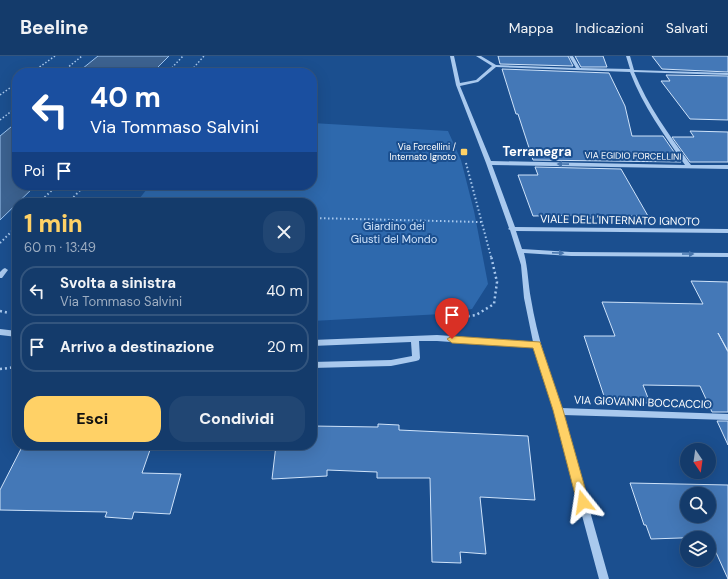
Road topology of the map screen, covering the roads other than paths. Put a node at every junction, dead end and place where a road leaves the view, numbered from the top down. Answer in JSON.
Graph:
{"nodes":[{"id":1,"x":452,"y":56,"type":"edge"},
{"id":2,"x":478,"y":56,"type":"edge"},
{"id":3,"x":571,"y":56,"type":"edge"},
{"id":4,"x":628,"y":56,"type":"edge"},
{"id":5,"x":495,"y":66,"type":"junction"},
{"id":6,"x":578,"y":68,"type":"junction"},
{"id":7,"x":631,"y":70,"type":"junction"},
{"id":8,"x":728,"y":74,"type":"edge"},
{"id":9,"x":458,"y":85,"type":"junction"},
{"id":10,"x":489,"y":163,"type":"junction"},
{"id":11,"x":687,"y":164,"type":"junction"},
{"id":12,"x":728,"y":167,"type":"edge"},
{"id":13,"x":511,"y":229,"type":"junction"},
{"id":14,"x":728,"y":231,"type":"edge"},
{"id":15,"x":520,"y":251,"type":"junction"},
{"id":16,"x":728,"y":255,"type":"edge"},
{"id":17,"x":5,"y":270,"type":"dead end"},
{"id":18,"x":0,"y":276,"type":"edge"},
{"id":19,"x":0,"y":332,"type":"edge"},
{"id":20,"x":12,"y":333,"type":"edge"},
{"id":21,"x":415,"y":340,"type":"junction"},
{"id":22,"x":317,"y":343,"type":"edge"},
{"id":23,"x":537,"y":345,"type":"junction"},
{"id":24,"x":317,"y":365,"type":"edge"},
{"id":25,"x":558,"y":410,"type":"junction"},
{"id":26,"x":728,"y":417,"type":"edge"},
{"id":27,"x":604,"y":579,"type":"edge"}],
"edges":[{"from":1,"to":9,"type":"street"},
{"from":2,"to":5,"type":"street"},
{"from":3,"to":6,"type":"street"},
{"from":4,"to":7,"type":"street"},
{"from":5,"to":6,"type":"street"},
{"from":5,"to":9,"type":"street"},
{"from":6,"to":7,"type":"street"},
{"from":7,"to":8,"type":"street"},
{"from":7,"to":11,"type":"street"},
{"from":9,"to":10,"type":"street"},
{"from":11,"to":10,"type":"street","name":"VIA EGIDIO FORCELLINI","one_way":true},
{"from":10,"to":13,"type":"street"},
{"from":11,"to":12,"type":"street","name":"VIA EGIDIO FORCELLINI"},
{"from":13,"to":14,"type":"street","name":"VIALE DELL'INTERNATO IGNOTO"},
{"from":13,"to":15,"type":"street"},
{"from":15,"to":16,"type":"street","one_way":true},
{"from":15,"to":23,"type":"street"},
{"from":17,"to":18,"type":"street"},
{"from":19,"to":20,"type":"street"},
{"from":21,"to":22,"type":"street"},
{"from":21,"to":23,"type":"street"},
{"from":21,"to":24,"type":"street"},
{"from":23,"to":25,"type":"street"},
{"from":25,"to":26,"type":"street","name":"VIA GIOVANNI BOCCACCIO"},
{"from":25,"to":27,"type":"street"}]}
